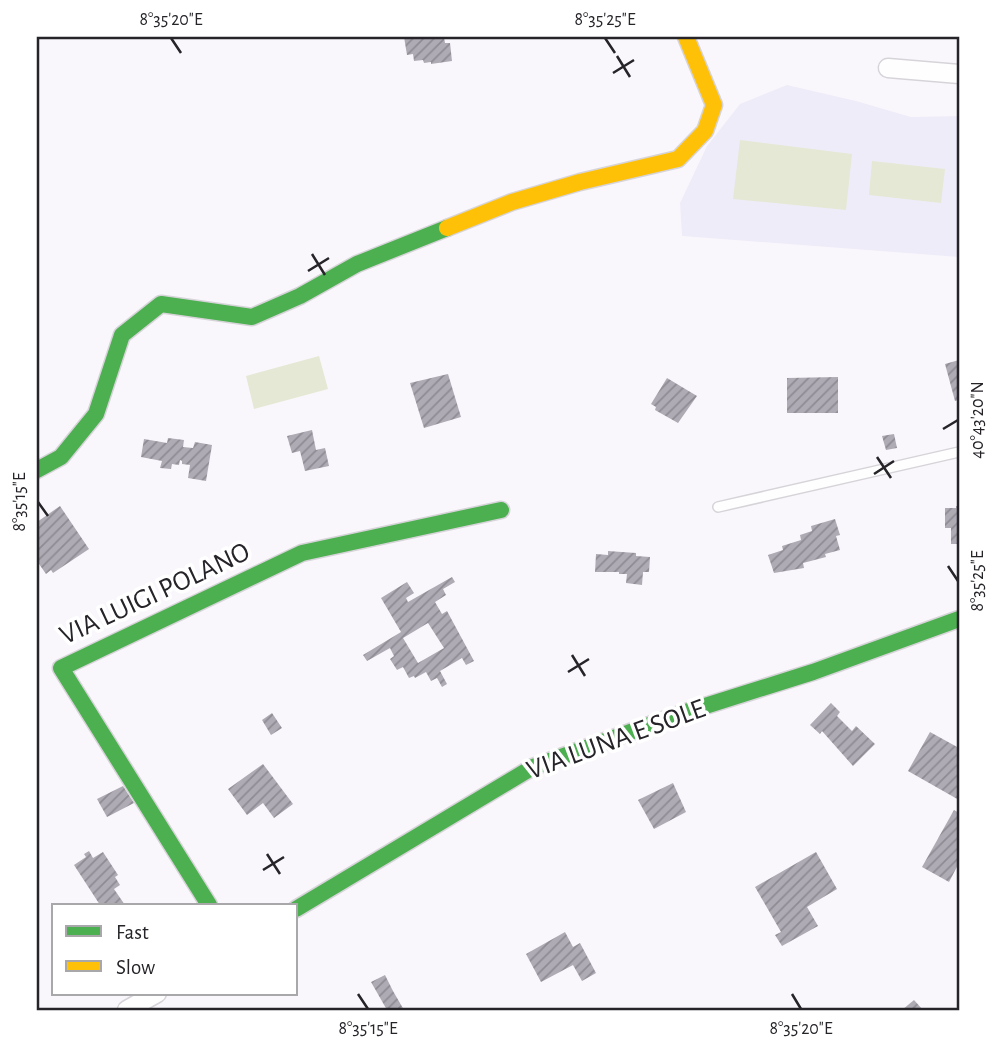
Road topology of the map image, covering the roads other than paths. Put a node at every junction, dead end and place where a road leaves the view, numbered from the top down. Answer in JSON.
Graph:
{"nodes":[{"id":1,"x":685,"y":37,"type":"edge"},
{"id":2,"x":888,"y":68,"type":"dead end"},
{"id":3,"x":959,"y":74,"type":"edge"},
{"id":4,"x":959,"y":452,"type":"edge"},
{"id":5,"x":37,"y":470,"type":"edge"},
{"id":6,"x":718,"y":507,"type":"dead end"},
{"id":7,"x":501,"y":510,"type":"dead end"},
{"id":8,"x":959,"y":619,"type":"edge"},
{"id":9,"x":208,"y":904,"type":"edge"},
{"id":10,"x":298,"y":908,"type":"edge"},
{"id":11,"x":153,"y":995,"type":"edge"},
{"id":12,"x":127,"y":1010,"type":"edge"}],
"edges":[{"from":1,"to":5,"type":"street"},
{"from":2,"to":3,"type":"street"},
{"from":4,"to":6,"type":"lane"},
{"from":7,"to":9,"type":"street","name":"VIA LUIGI POLANO"},
{"from":8,"to":10,"type":"street","name":"VIA LUNA E SOLE"},
{"from":11,"to":12,"type":"street"}]}
